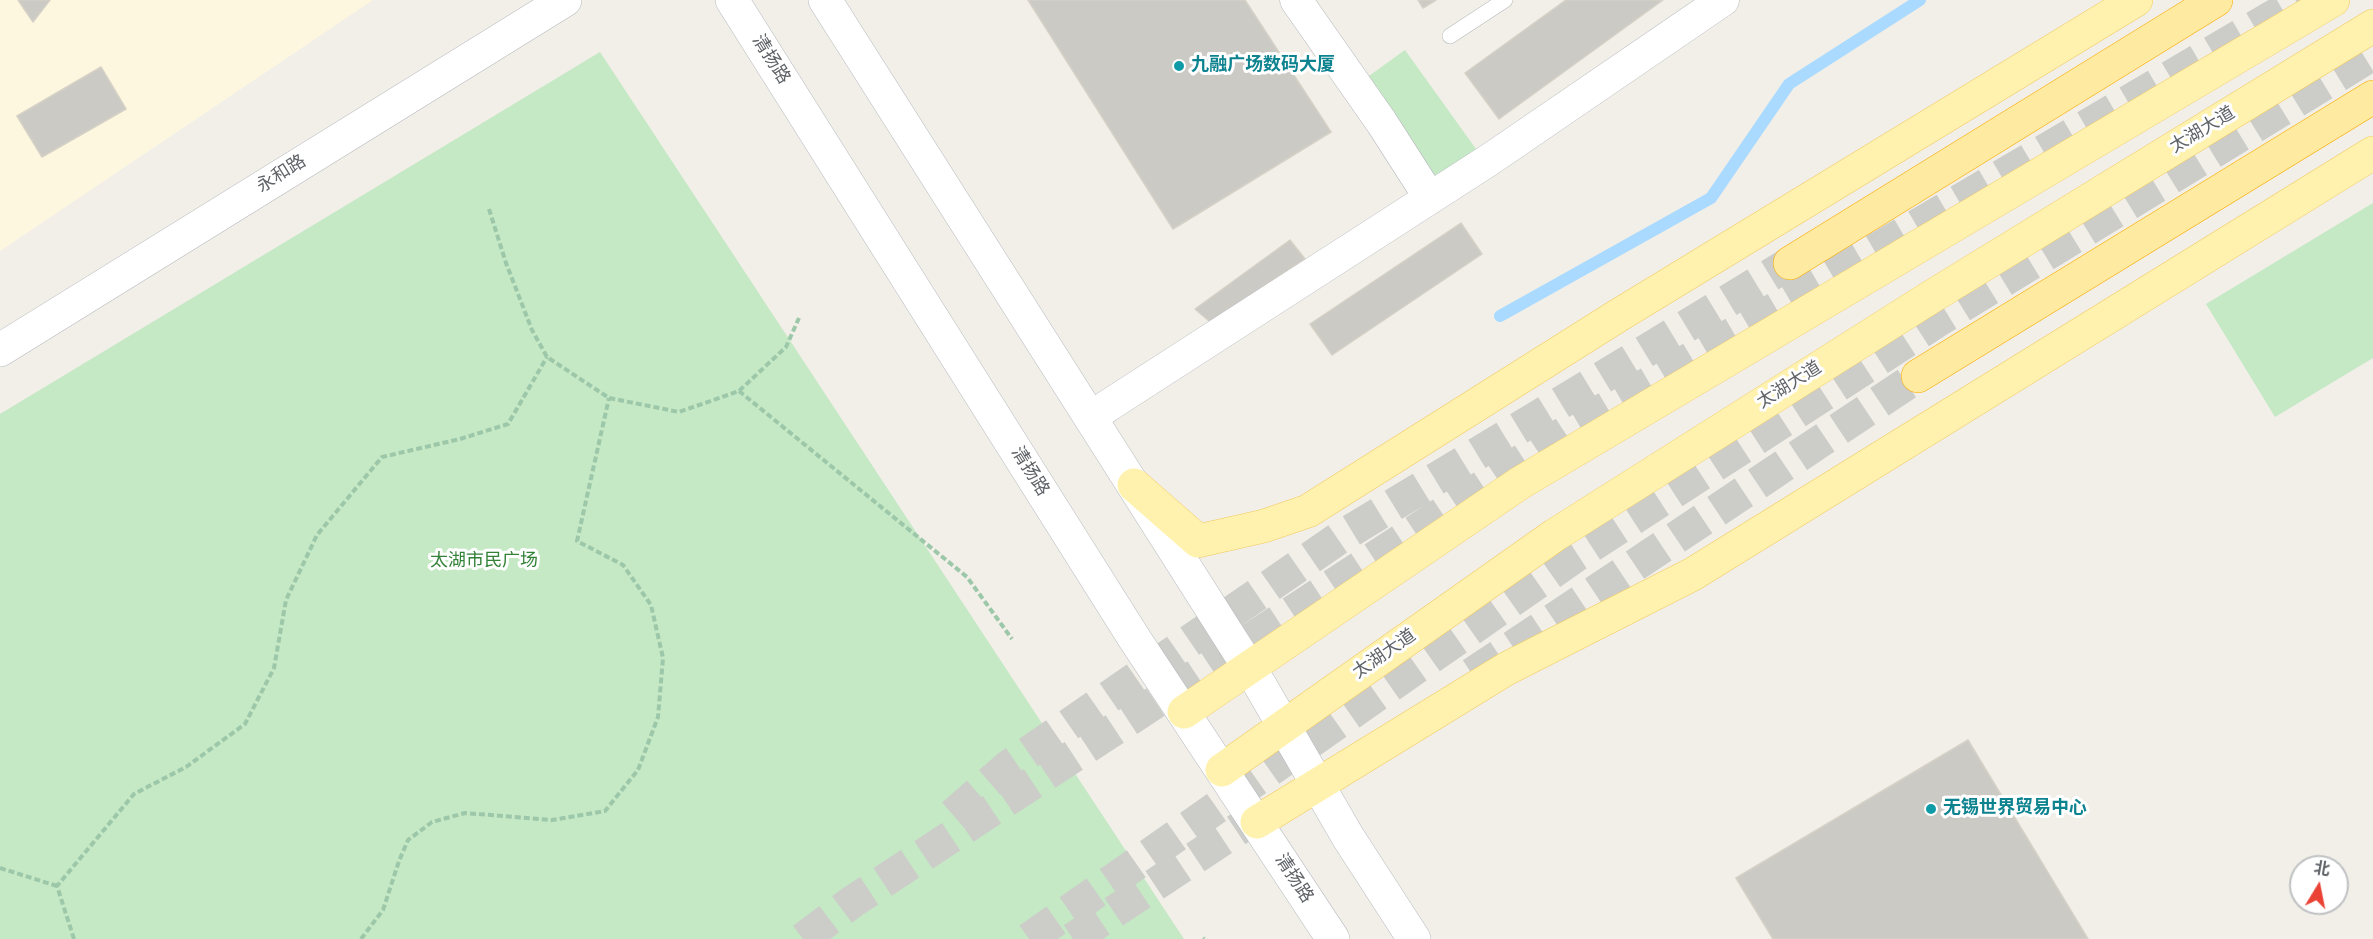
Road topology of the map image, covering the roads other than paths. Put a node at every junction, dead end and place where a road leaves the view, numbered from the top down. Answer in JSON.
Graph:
{"nodes":[{"id":1,"x":565,"y":0,"type":"edge"},
{"id":2,"x":732,"y":0,"type":"edge"},
{"id":3,"x":825,"y":0,"type":"edge"},
{"id":4,"x":1296,"y":0,"type":"edge"},
{"id":5,"x":1505,"y":0,"type":"edge"},
{"id":6,"x":1723,"y":0,"type":"edge"},
{"id":7,"x":2136,"y":0,"type":"edge"},
{"id":8,"x":2216,"y":0,"type":"edge"},
{"id":9,"x":2333,"y":0,"type":"edge"},
{"id":10,"x":2373,"y":26,"type":"edge"},
{"id":11,"x":1450,"y":36,"type":"dead end"},
{"id":12,"x":2373,"y":97,"type":"edge"},
{"id":13,"x":2373,"y":153,"type":"edge"},
{"id":14,"x":1430,"y":198,"type":"junction"},
{"id":15,"x":1790,"y":263,"type":"tunnel mouth"},
{"id":16,"x":0,"y":350,"type":"edge"},
{"id":17,"x":1918,"y":376,"type":"tunnel mouth"},
{"id":18,"x":1092,"y":419,"type":"junction"},
{"id":19,"x":1134,"y":485,"type":"junction"},
{"id":20,"x":1249,"y":667,"type":"junction"},
{"id":21,"x":1184,"y":712,"type":"junction"},
{"id":22,"x":1284,"y":726,"type":"junction"},
{"id":23,"x":1222,"y":770,"type":"junction"},
{"id":24,"x":1318,"y":785,"type":"junction"},
{"id":25,"x":1257,"y":822,"type":"junction"},
{"id":26,"x":1333,"y":939,"type":"edge"},
{"id":27,"x":1414,"y":939,"type":"edge"}],
"edges":[{"from":1,"to":16,"type":"main road","name":"永和路"},
{"from":2,"to":21,"type":"main road","name":"清扬路"},
{"from":3,"to":18,"type":"main road"},
{"from":4,"to":14,"type":"street"},
{"from":5,"to":11,"type":"lane"},
{"from":6,"to":14,"type":"street"},
{"from":7,"to":19,"type":"main road"},
{"from":8,"to":15,"type":"highway"},
{"from":9,"to":20,"type":"main road"},
{"from":10,"to":22,"type":"main road","name":"太湖大道"},
{"from":12,"to":17,"type":"highway"},
{"from":13,"to":24,"type":"main road"},
{"from":14,"to":18,"type":"street"},
{"from":18,"to":19,"type":"main road"},
{"from":19,"to":20,"type":"main road"},
{"from":20,"to":21,"type":"main road"},
{"from":20,"to":22,"type":"main road"},
{"from":21,"to":23,"type":"main road","name":"清扬路"},
{"from":22,"to":23,"type":"main road","name":"太湖大道"},
{"from":22,"to":24,"type":"main road"},
{"from":23,"to":25,"type":"main road","name":"清扬路"},
{"from":24,"to":25,"type":"main road"},
{"from":24,"to":27,"type":"main road"},
{"from":25,"to":26,"type":"main road","name":"清扬路"}]}
